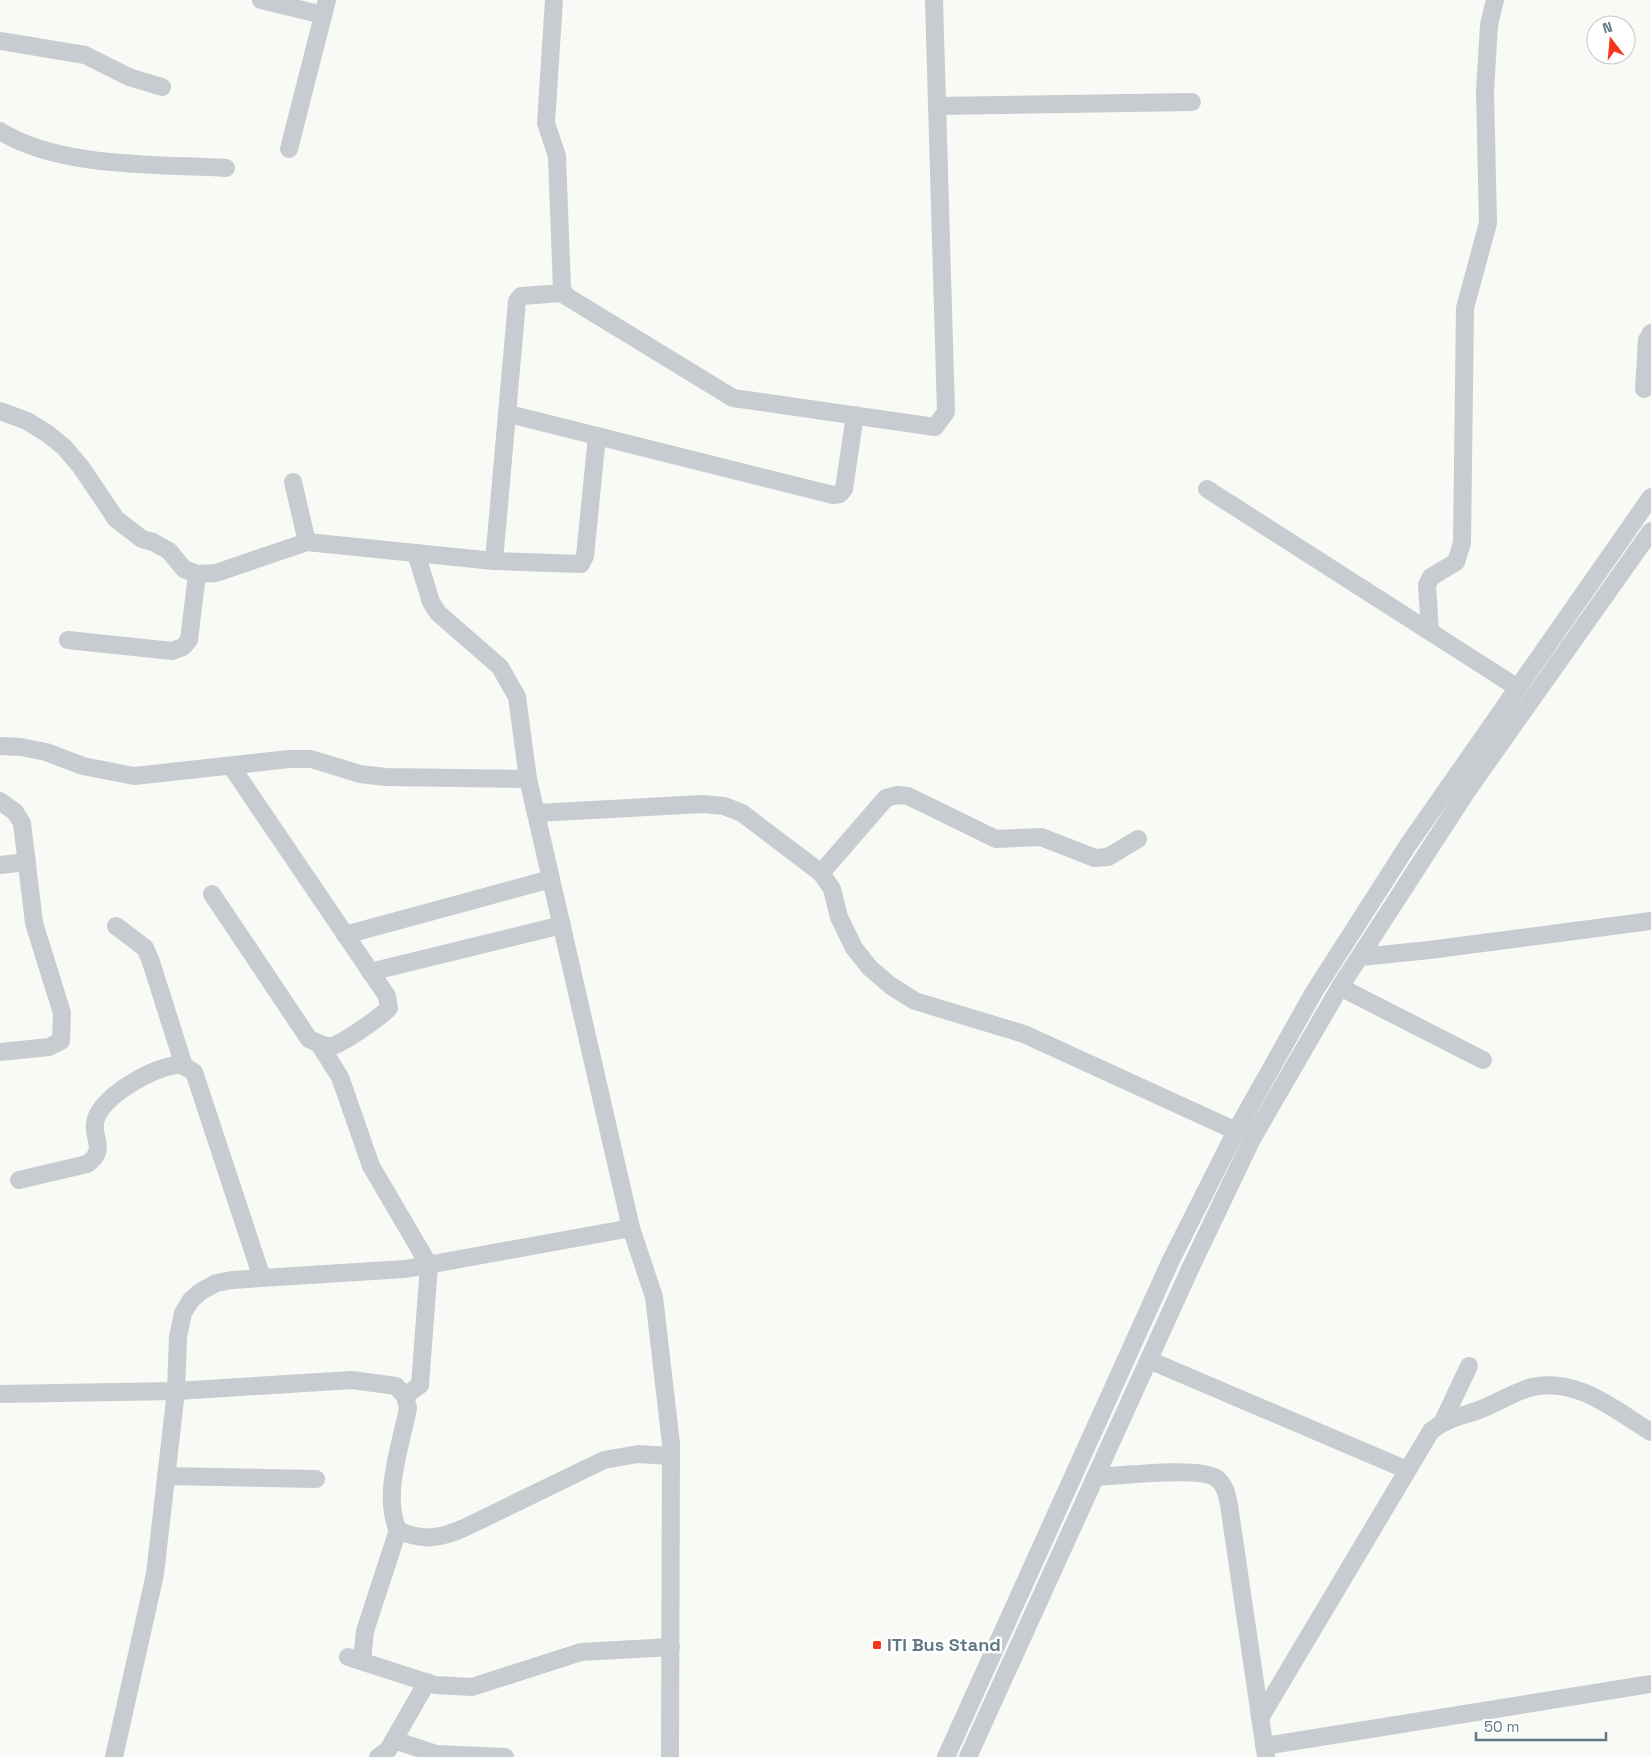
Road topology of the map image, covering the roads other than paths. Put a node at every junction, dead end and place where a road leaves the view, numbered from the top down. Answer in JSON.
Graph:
{"nodes":[{"id":1,"x":261,"y":0,"type":"edge"},
{"id":2,"x":554,"y":0,"type":"edge"},
{"id":3,"x":934,"y":0,"type":"edge"},
{"id":4,"x":1495,"y":0,"type":"edge"},
{"id":5,"x":325,"y":8,"type":"edge"},
{"id":6,"x":0,"y":41,"type":"edge"},
{"id":7,"x":162,"y":87,"type":"dead end"},
{"id":8,"x":1192,"y":102,"type":"dead end"},
{"id":9,"x":937,"y":106,"type":"junction"},
{"id":10,"x":0,"y":131,"type":"edge"},
{"id":11,"x":289,"y":149,"type":"dead end"},
{"id":12,"x":226,"y":168,"type":"dead end"},
{"id":13,"x":564,"y":293,"type":"junction"},
{"id":14,"x":1651,"y":333,"type":"edge"},
{"id":15,"x":1644,"y":389,"type":"dead end"},
{"id":16,"x":0,"y":411,"type":"edge"},
{"id":17,"x":509,"y":414,"type":"junction"},
{"id":18,"x":855,"y":415,"type":"junction"},
{"id":19,"x":597,"y":436,"type":"junction"},
{"id":20,"x":293,"y":482,"type":"dead end"},
{"id":21,"x":1208,"y":489,"type":"dead end"},
{"id":22,"x":1651,"y":497,"type":"edge"},
{"id":23,"x":1651,"y":531,"type":"edge"},
{"id":24,"x":307,"y":542,"type":"junction"},
{"id":25,"x":416,"y":553,"type":"junction"},
{"id":26,"x":494,"y":561,"type":"junction"},
{"id":27,"x":197,"y":574,"type":"junction"},
{"id":28,"x":1430,"y":631,"type":"junction"},
{"id":29,"x":68,"y":640,"type":"dead end"},
{"id":30,"x":1518,"y":688,"type":"junction"},
{"id":31,"x":0,"y":746,"type":"edge"},
{"id":32,"x":231,"y":766,"type":"junction"},
{"id":33,"x":528,"y":779,"type":"junction"},
{"id":34,"x":0,"y":801,"type":"edge"},
{"id":35,"x":536,"y":813,"type":"junction"},
{"id":36,"x":1138,"y":839,"type":"dead end"},
{"id":37,"x":27,"y":862,"type":"junction"},
{"id":38,"x":0,"y":865,"type":"edge"},
{"id":39,"x":821,"y":873,"type":"junction"},
{"id":40,"x":551,"y":879,"type":"junction"},
{"id":41,"x":212,"y":894,"type":"dead end"},
{"id":42,"x":1651,"y":921,"type":"edge"},
{"id":43,"x":562,"y":925,"type":"junction"},
{"id":44,"x":116,"y":926,"type":"dead end"},
{"id":45,"x":345,"y":935,"type":"junction"},
{"id":46,"x":1361,"y":957,"type":"junction"},
{"id":47,"x":370,"y":972,"type":"junction"},
{"id":48,"x":1340,"y":987,"type":"junction"},
{"id":49,"x":318,"y":1044,"type":"junction"},
{"id":50,"x":0,"y":1052,"type":"edge"},
{"id":51,"x":1483,"y":1060,"type":"dead end"},
{"id":52,"x":184,"y":1066,"type":"junction"},
{"id":53,"x":1236,"y":1131,"type":"junction"},
{"id":54,"x":20,"y":1180,"type":"dead end"},
{"id":55,"x":631,"y":1228,"type":"junction"},
{"id":56,"x":429,"y":1265,"type":"junction"},
{"id":57,"x":262,"y":1278,"type":"junction"},
{"id":58,"x":1149,"y":1360,"type":"junction"},
{"id":59,"x":1469,"y":1366,"type":"dead end"},
{"id":60,"x":176,"y":1391,"type":"junction"},
{"id":61,"x":0,"y":1394,"type":"edge"},
{"id":62,"x":405,"y":1396,"type":"junction"},
{"id":63,"x":1443,"y":1421,"type":"junction"},
{"id":64,"x":1651,"y":1432,"type":"edge"},
{"id":65,"x":671,"y":1456,"type":"junction"},
{"id":66,"x":1407,"y":1470,"type":"junction"},
{"id":67,"x":166,"y":1476,"type":"junction"},
{"id":68,"x":1095,"y":1477,"type":"junction"},
{"id":69,"x":316,"y":1480,"type":"dead end"},
{"id":70,"x":398,"y":1530,"type":"junction"},
{"id":71,"x":670,"y":1647,"type":"junction"},
{"id":72,"x":427,"y":1682,"type":"junction"},
{"id":73,"x":1651,"y":1684,"type":"edge"},
{"id":74,"x":1260,"y":1718,"type":"junction"},
{"id":75,"x":394,"y":1740,"type":"junction"},
{"id":76,"x":1265,"y":1751,"type":"edge"},
{"id":77,"x":114,"y":1757,"type":"edge"},
{"id":78,"x":378,"y":1757,"type":"edge"},
{"id":79,"x":505,"y":1757,"type":"edge"},
{"id":80,"x":670,"y":1757,"type":"edge"},
{"id":81,"x":946,"y":1757,"type":"edge"},
{"id":82,"x":968,"y":1757,"type":"edge"}],
"edges":[{"from":1,"to":5,"type":"street"},
{"from":2,"to":13,"type":"street"},
{"from":3,"to":9,"type":"street"},
{"from":4,"to":28,"type":"street"},
{"from":5,"to":11,"type":"street"},
{"from":6,"to":7,"type":"street"},
{"from":8,"to":9,"type":"street"},
{"from":9,"to":18,"type":"street"},
{"from":10,"to":12,"type":"street"},
{"from":13,"to":17,"type":"street"},
{"from":13,"to":18,"type":"street"},
{"from":14,"to":15,"type":"street"},
{"from":16,"to":27,"type":"street"},
{"from":17,"to":19,"type":"street"},
{"from":17,"to":26,"type":"street"},
{"from":18,"to":19,"type":"street"},
{"from":19,"to":26,"type":"street"},
{"from":20,"to":24,"type":"street"},
{"from":21,"to":28,"type":"street"},
{"from":22,"to":30,"type":"street"},
{"from":23,"to":46,"type":"street"},
{"from":24,"to":25,"type":"street"},
{"from":24,"to":27,"type":"street"},
{"from":25,"to":26,"type":"street"},
{"from":25,"to":33,"type":"street"},
{"from":27,"to":29,"type":"street"},
{"from":28,"to":30,"type":"street"},
{"from":30,"to":53,"type":"street"},
{"from":31,"to":32,"type":"street"},
{"from":32,"to":33,"type":"street"},
{"from":32,"to":45,"type":"street"},
{"from":33,"to":35,"type":"street"},
{"from":34,"to":37,"type":"street"},
{"from":35,"to":39,"type":"street"},
{"from":35,"to":40,"type":"street"},
{"from":36,"to":39,"type":"street"},
{"from":37,"to":38,"type":"street"},
{"from":37,"to":50,"type":"street"},
{"from":39,"to":53,"type":"street"},
{"from":40,"to":43,"type":"street"},
{"from":40,"to":45,"type":"street"},
{"from":41,"to":49,"type":"street"},
{"from":42,"to":46,"type":"street"},
{"from":43,"to":47,"type":"street"},
{"from":43,"to":55,"type":"street"},
{"from":44,"to":52,"type":"street"},
{"from":45,"to":47,"type":"street"},
{"from":46,"to":48,"type":"street"},
{"from":47,"to":49,"type":"street"},
{"from":48,"to":51,"type":"street"},
{"from":48,"to":58,"type":"street"},
{"from":49,"to":56,"type":"street"},
{"from":52,"to":54,"type":"street"},
{"from":52,"to":57,"type":"street"},
{"from":53,"to":81,"type":"street"},
{"from":55,"to":56,"type":"street"},
{"from":55,"to":65,"type":"street"},
{"from":56,"to":57,"type":"street"},
{"from":56,"to":62,"type":"street"},
{"from":57,"to":60,"type":"street"},
{"from":58,"to":66,"type":"street"},
{"from":58,"to":68,"type":"street"},
{"from":59,"to":63,"type":"street"},
{"from":60,"to":61,"type":"street"},
{"from":60,"to":62,"type":"street"},
{"from":60,"to":67,"type":"street"},
{"from":62,"to":70,"type":"street"},
{"from":63,"to":64,"type":"street"},
{"from":63,"to":66,"type":"street"},
{"from":65,"to":70,"type":"street"},
{"from":65,"to":71,"type":"street"},
{"from":66,"to":74,"type":"street"},
{"from":67,"to":69,"type":"street"},
{"from":67,"to":77,"type":"street"},
{"from":68,"to":74,"type":"street"},
{"from":68,"to":82,"type":"street"},
{"from":70,"to":72,"type":"street"},
{"from":71,"to":72,"type":"street"},
{"from":71,"to":80,"type":"street"},
{"from":72,"to":75,"type":"street"},
{"from":73,"to":76,"type":"street"},
{"from":74,"to":76,"type":"street"},
{"from":75,"to":78,"type":"street"},
{"from":75,"to":79,"type":"street"}]}
